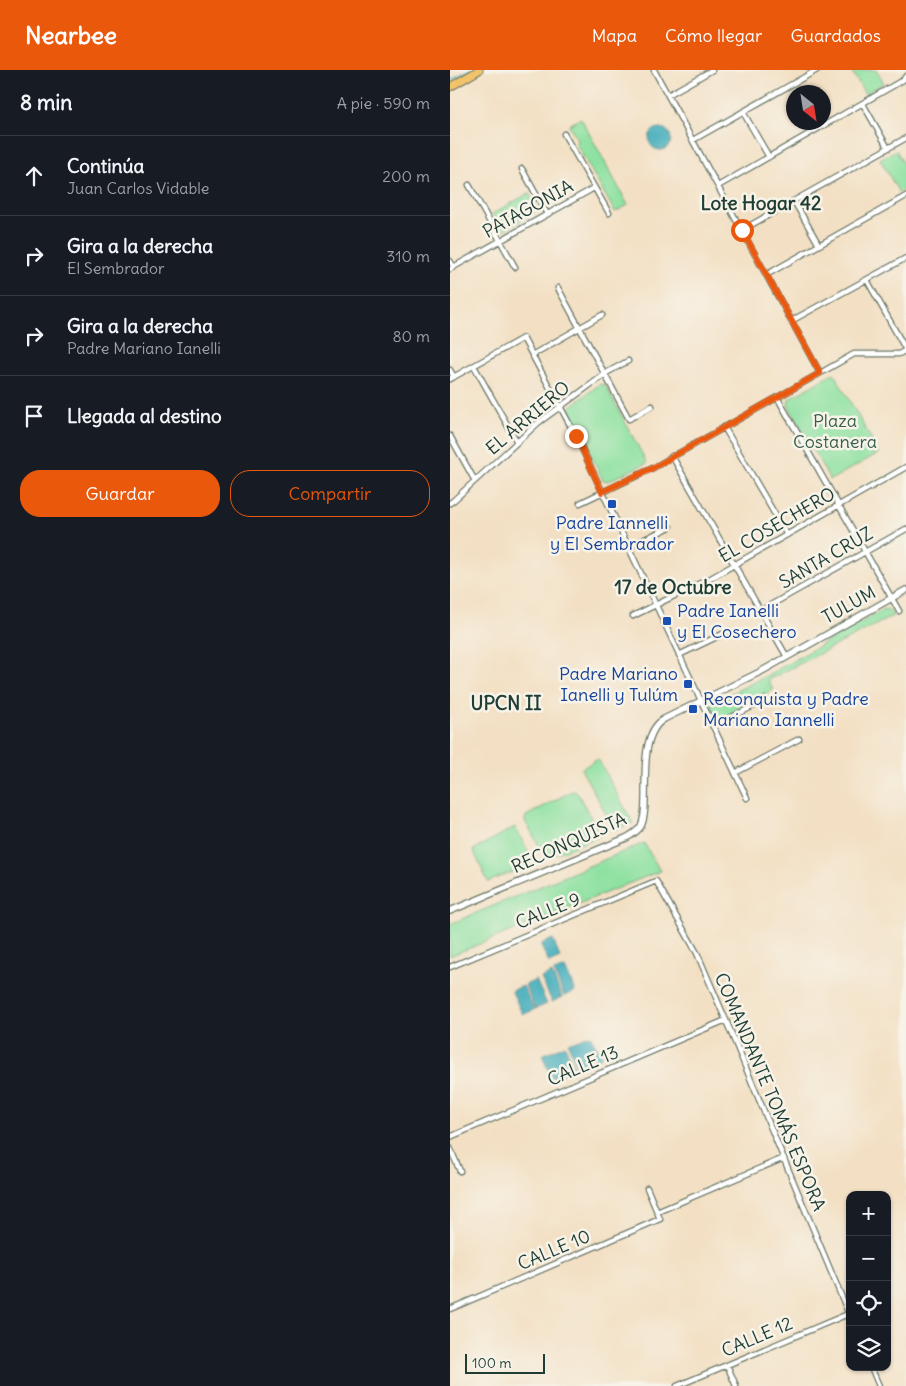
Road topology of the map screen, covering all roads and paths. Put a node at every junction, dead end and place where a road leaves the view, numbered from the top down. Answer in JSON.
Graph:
{"nodes":[{"id":1,"x":479,"y":70,"type":"edge"},
{"id":2,"x":654,"y":70,"type":"edge"},
{"id":3,"x":712,"y":70,"type":"edge"},
{"id":4,"x":817,"y":70,"type":"edge"},
{"id":5,"x":906,"y":76,"type":"edge"},
{"id":6,"x":450,"y":87,"type":"edge"},
{"id":7,"x":668,"y":95,"type":"junction"},
{"id":8,"x":862,"y":104,"type":"junction"},
{"id":9,"x":743,"y":112,"type":"junction"},
{"id":10,"x":564,"y":134,"type":"dead end"},
{"id":11,"x":906,"y":138,"type":"edge"},
{"id":12,"x":693,"y":140,"type":"junction"},
{"id":13,"x":888,"y":148,"type":"junction"},
{"id":14,"x":769,"y":157,"type":"junction"},
{"id":15,"x":522,"y":169,"type":"dead end"},
{"id":16,"x":469,"y":185,"type":"dead end"},
{"id":17,"x":718,"y":186,"type":"junction"},
{"id":18,"x":594,"y":188,"type":"junction"},
{"id":19,"x":906,"y":196,"type":"edge"},
{"id":20,"x":794,"y":201,"type":"junction"},
{"id":21,"x":608,"y":213,"type":"dead end"},
{"id":22,"x":547,"y":214,"type":"junction"},
{"id":23,"x":742,"y":230,"type":"junction"},
{"id":24,"x":500,"y":241,"type":"junction"},
{"id":25,"x":819,"y":245,"type":"junction"},
{"id":26,"x":906,"y":258,"type":"edge"},
{"id":27,"x":450,"y":260,"type":"edge"},
{"id":28,"x":515,"y":266,"type":"dead end"},
{"id":29,"x":452,"y":268,"type":"edge"},
{"id":30,"x":766,"y":275,"type":"junction"},
{"id":31,"x":867,"y":280,"type":"junction"},
{"id":32,"x":558,"y":288,"type":"dead end"},
{"id":33,"x":602,"y":315,"type":"dead end"},
{"id":34,"x":791,"y":321,"type":"junction"},
{"id":35,"x":580,"y":328,"type":"junction"},
{"id":36,"x":906,"y":350,"type":"edge"},
{"id":37,"x":532,"y":355,"type":"junction"},
{"id":38,"x":628,"y":361,"type":"dead end"},
{"id":39,"x":474,"y":366,"type":"junction"},
{"id":40,"x":450,"y":370,"type":"edge"},
{"id":41,"x":820,"y":373,"type":"junction"},
{"id":42,"x":605,"y":374,"type":"junction"},
{"id":43,"x":452,"y":378,"type":"edge"},
{"id":44,"x":777,"y":397,"type":"junction"},
{"id":45,"x":652,"y":406,"type":"dead end"},
{"id":46,"x":560,"y":407,"type":"junction"},
{"id":47,"x":724,"y":427,"type":"junction"},
{"id":48,"x":450,"y":436,"type":"edge"},
{"id":49,"x":517,"y":442,"type":"junction"},
{"id":50,"x":672,"y":456,"type":"junction"},
{"id":51,"x":906,"y":467,"type":"edge"},
{"id":52,"x":475,"y":481,"type":"junction"},
{"id":53,"x":602,"y":492,"type":"junction"},
{"id":54,"x":450,"y":503,"type":"edge"},
{"id":55,"x":580,"y":503,"type":"dead end"},
{"id":56,"x":839,"y":506,"type":"junction"},
{"id":57,"x":670,"y":526,"type":"dead end"},
{"id":58,"x":906,"y":529,"type":"edge"},
{"id":59,"x":787,"y":535,"type":"junction"},
{"id":60,"x":628,"y":547,"type":"junction"},
{"id":61,"x":865,"y":552,"type":"junction"},
{"id":62,"x":734,"y":565,"type":"junction"},
{"id":63,"x":906,"y":590,"type":"edge"},
{"id":64,"x":891,"y":598,"type":"junction"},
{"id":65,"x":656,"y":605,"type":"junction"},
{"id":66,"x":760,"y":611,"type":"junction"},
{"id":67,"x":899,"y":611,"type":"dead end"},
{"id":68,"x":633,"y":616,"type":"dead end"},
{"id":69,"x":729,"y":631,"type":"dead end"},
{"id":70,"x":679,"y":655,"type":"junction"},
{"id":71,"x":786,"y":657,"type":"junction"},
{"id":72,"x":765,"y":700,"type":"dead end"},
{"id":73,"x":701,"y":701,"type":"junction"},
{"id":74,"x":713,"y":728,"type":"junction"},
{"id":75,"x":799,"y":739,"type":"dead end"},
{"id":76,"x":735,"y":774,"type":"junction"},
{"id":77,"x":747,"y":798,"type":"dead end"},
{"id":78,"x":656,"y":881,"type":"joint"},
{"id":79,"x":450,"y":911,"type":"edge"},
{"id":80,"x":450,"y":967,"type":"edge"},
{"id":81,"x":726,"y":1020,"type":"junction"},
{"id":82,"x":450,"y":1137,"type":"edge"},
{"id":83,"x":450,"y":1148,"type":"edge"},
{"id":84,"x":784,"y":1158,"type":"junction"},
{"id":85,"x":460,"y":1171,"type":"dead end"},
{"id":86,"x":647,"y":1188,"type":"dead end"},
{"id":87,"x":657,"y":1212,"type":"junction"},
{"id":88,"x":450,"y":1308,"type":"edge"},
{"id":89,"x":846,"y":1308,"type":"edge"},
{"id":90,"x":846,"y":1316,"type":"edge"},
{"id":91,"x":728,"y":1364,"type":"junction"},
{"id":92,"x":873,"y":1371,"type":"edge"},
{"id":93,"x":677,"y":1386,"type":"edge"},
{"id":94,"x":736,"y":1386,"type":"edge"},
{"id":95,"x":879,"y":1386,"type":"edge"}],
"edges":[{"from":1,"to":6,"type":"main road"},
{"from":2,"to":7,"type":"street"},
{"from":3,"to":7,"type":"street"},
{"from":4,"to":9,"type":"street"},
{"from":5,"to":8,"type":"street"},
{"from":7,"to":12,"type":"street"},
{"from":8,"to":13,"type":"street"},
{"from":8,"to":14,"type":"street"},
{"from":9,"to":12,"type":"street"},
{"from":9,"to":14,"type":"street"},
{"from":10,"to":18,"type":"street"},
{"from":11,"to":13,"type":"street"},
{"from":12,"to":17,"type":"street"},
{"from":13,"to":20,"type":"street"},
{"from":14,"to":17,"type":"street"},
{"from":15,"to":22,"type":"street"},
{"from":16,"to":24,"type":"street"},
{"from":17,"to":23,"type":"street"},
{"from":18,"to":21,"type":"street"},
{"from":18,"to":22,"type":"street","name":"PATAGONIA"},
{"from":19,"to":25,"type":"street"},
{"from":20,"to":23,"type":"street"},
{"from":20,"to":25,"type":"street"},
{"from":22,"to":24,"type":"street","name":"PATAGONIA"},
{"from":23,"to":30,"type":"street"},
{"from":24,"to":28,"type":"street"},
{"from":24,"to":29,"type":"street","name":"PATAGONIA"},
{"from":25,"to":30,"type":"street"},
{"from":26,"to":31,"type":"street"},
{"from":27,"to":29,"type":"street"},
{"from":30,"to":34,"type":"street"},
{"from":31,"to":34,"type":"street"},
{"from":31,"to":36,"type":"street"},
{"from":32,"to":35,"type":"street"},
{"from":33,"to":35,"type":"street"},
{"from":34,"to":41,"type":"street"},
{"from":35,"to":37,"type":"street"},
{"from":35,"to":42,"type":"street"},
{"from":36,"to":41,"type":"street"},
{"from":37,"to":39,"type":"street"},
{"from":37,"to":46,"type":"street"},
{"from":38,"to":42,"type":"street","name":"EL ARRIERO"},
{"from":39,"to":43,"type":"street"},
{"from":39,"to":49,"type":"street"},
{"from":40,"to":43,"type":"street"},
{"from":41,"to":44,"type":"street"},
{"from":42,"to":45,"type":"street"},
{"from":42,"to":46,"type":"street","name":"EL ARRIERO"},
{"from":44,"to":47,"type":"street"},
{"from":44,"to":56,"type":"street"},
{"from":46,"to":49,"type":"street","name":"EL ARRIERO"},
{"from":46,"to":53,"type":"street"},
{"from":47,"to":50,"type":"street"},
{"from":47,"to":59,"type":"street"},
{"from":48,"to":52,"type":"street"},
{"from":49,"to":52,"type":"street","name":"EL ARRIERO"},
{"from":50,"to":53,"type":"street"},
{"from":50,"to":62,"type":"street"},
{"from":51,"to":56,"type":"street","name":"EL COSECHERO"},
{"from":52,"to":54,"type":"street","name":"EL ARRIERO"},
{"from":53,"to":55,"type":"street"},
{"from":53,"to":60,"type":"street"},
{"from":56,"to":59,"type":"street","name":"EL COSECHERO"},
{"from":56,"to":61,"type":"street"},
{"from":57,"to":60,"type":"street"},
{"from":58,"to":61,"type":"street","name":"SANTA CRUZ"},
{"from":59,"to":62,"type":"street","name":"EL COSECHERO"},
{"from":60,"to":65,"type":"street"},
{"from":61,"to":64,"type":"street"},
{"from":61,"to":66,"type":"street","name":"SANTA CRUZ"},
{"from":62,"to":65,"type":"street","name":"EL COSECHERO"},
{"from":62,"to":66,"type":"street"},
{"from":63,"to":64,"type":"street","name":"TULUM"},
{"from":64,"to":67,"type":"street"},
{"from":64,"to":71,"type":"street","name":"TULUM"},
{"from":65,"to":68,"type":"street","name":"EL COSECHERO"},
{"from":65,"to":70,"type":"street"},
{"from":66,"to":71,"type":"street"},
{"from":69,"to":70,"type":"street"},
{"from":70,"to":73,"type":"street"},
{"from":71,"to":73,"type":"street","name":"TULUM"},
{"from":72,"to":74,"type":"street"},
{"from":73,"to":74,"type":"street"},
{"from":73,"to":79,"type":"street","name":"RECONQUISTA"},
{"from":74,"to":76,"type":"street"},
{"from":75,"to":76,"type":"street"},
{"from":76,"to":77,"type":"street"},
{"from":78,"to":80,"type":"street","name":"CALLE 9"},
{"from":78,"to":81,"type":"street","name":"COMANDANTE TOMÁS ESPORA"},
{"from":81,"to":82,"type":"street","name":"CALLE 13"},
{"from":81,"to":84,"type":"street","name":"COMANDANTE TOMÁS ESPORA"},
{"from":83,"to":85,"type":"street"},
{"from":84,"to":87,"type":"street","name":"CALLE 10"},
{"from":84,"to":89,"type":"street","name":"COMANDANTE TOMÁS ESPORA"},
{"from":86,"to":87,"type":"street"},
{"from":87,"to":88,"type":"street","name":"CALLE 10"},
{"from":90,"to":91,"type":"street","name":"CALLE 12"},
{"from":91,"to":93,"type":"street","name":"CALLE 12"},
{"from":91,"to":94,"type":"street"},
{"from":92,"to":95,"type":"street"}]}
